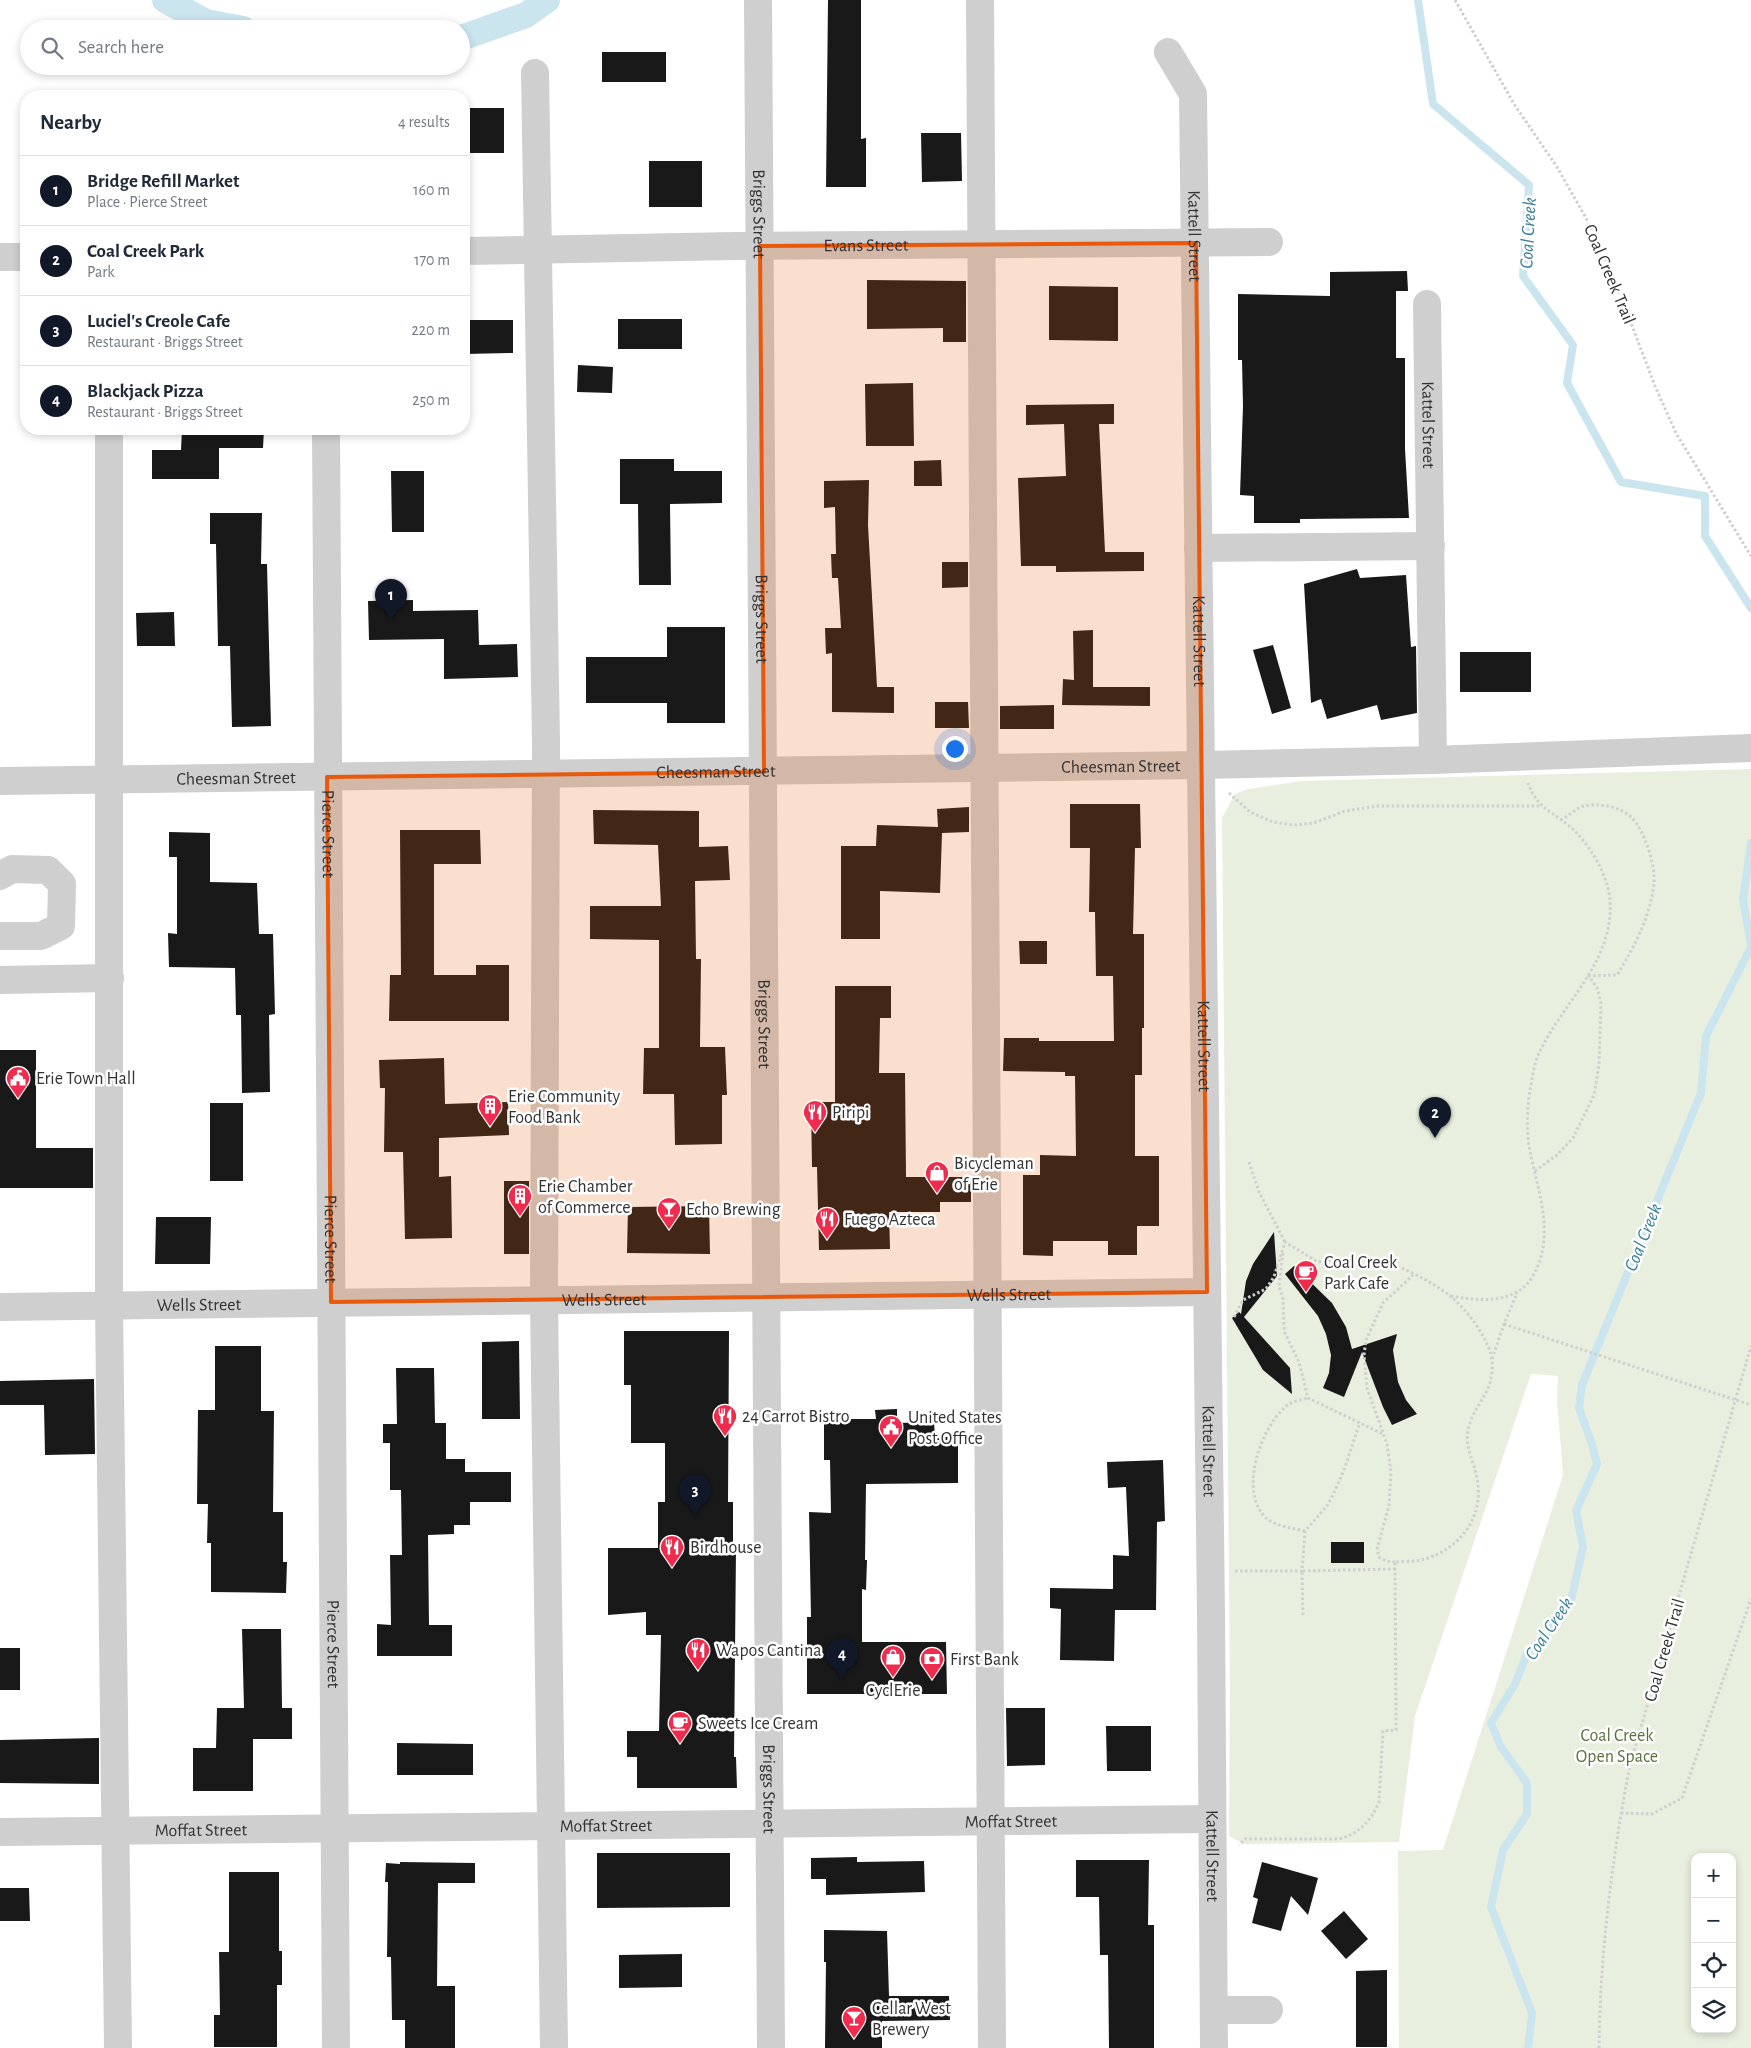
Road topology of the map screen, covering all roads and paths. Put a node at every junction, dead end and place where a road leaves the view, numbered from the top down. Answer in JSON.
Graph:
{"nodes":[{"id":1,"x":758,"y":0,"type":"edge"},
{"id":2,"x":980,"y":0,"type":"edge"},
{"id":3,"x":1455,"y":0,"type":"edge"},
{"id":4,"x":1168,"y":52,"type":"dead end"},
{"id":5,"x":536,"y":73,"type":"dead end"},
{"id":6,"x":1269,"y":242,"type":"dead end"},
{"id":7,"x":1196,"y":243,"type":"junction"},
{"id":8,"x":979,"y":245,"type":"junction"},
{"id":9,"x":760,"y":246,"type":"junction"},
{"id":10,"x":538,"y":249,"type":"junction"},
{"id":11,"x":470,"y":251,"type":"edge"},
{"id":12,"x":0,"y":257,"type":"edge"},
{"id":13,"x":20,"y":257,"type":"edge"},
{"id":14,"x":1427,"y":304,"type":"dead end"},
{"id":15,"x":109,"y":435,"type":"edge"},
{"id":16,"x":326,"y":435,"type":"edge"},
{"id":17,"x":1431,"y":546,"type":"junction"},
{"id":18,"x":1198,"y":548,"type":"junction"},
{"id":19,"x":1751,"y":556,"type":"edge"},
{"id":20,"x":1751,"y":748,"type":"edge"},
{"id":21,"x":1518,"y":756,"type":"junction"},
{"id":22,"x":1433,"y":760,"type":"junction"},
{"id":23,"x":1201,"y":765,"type":"junction"},
{"id":24,"x":984,"y":769,"type":"junction"},
{"id":25,"x":764,"y":772,"type":"junction"},
{"id":26,"x":545,"y":774,"type":"junction"},
{"id":27,"x":327,"y":777,"type":"junction"},
{"id":28,"x":111,"y":779,"type":"junction"},
{"id":29,"x":0,"y":781,"type":"edge"},
{"id":30,"x":1228,"y":793,"type":"dead end"},
{"id":31,"x":1542,"y":806,"type":"junction"},
{"id":32,"x":1561,"y":820,"type":"junction"},
{"id":33,"x":0,"y":876,"type":"edge"},
{"id":34,"x":0,"y":936,"type":"edge"},
{"id":35,"x":1589,"y":976,"type":"junction"},
{"id":36,"x":110,"y":978,"type":"junction"},
{"id":37,"x":0,"y":980,"type":"edge"},
{"id":38,"x":1249,"y":1162,"type":"dead end"},
{"id":39,"x":1535,"y":1171,"type":"junction"},
{"id":40,"x":1285,"y":1242,"type":"junction"},
{"id":41,"x":1413,"y":1275,"type":"junction"},
{"id":42,"x":1207,"y":1292,"type":"junction"},
{"id":43,"x":1518,"y":1292,"type":"junction"},
{"id":44,"x":987,"y":1296,"type":"junction"},
{"id":45,"x":1450,"y":1296,"type":"junction"},
{"id":46,"x":767,"y":1298,"type":"junction"},
{"id":47,"x":544,"y":1300,"type":"junction"},
{"id":48,"x":331,"y":1302,"type":"junction"},
{"id":49,"x":109,"y":1305,"type":"junction"},
{"id":50,"x":0,"y":1307,"type":"edge"},
{"id":51,"x":1504,"y":1324,"type":"junction"},
{"id":52,"x":1231,"y":1325,"type":"dead end"},
{"id":53,"x":1751,"y":1346,"type":"edge"},
{"id":54,"x":1492,"y":1360,"type":"junction"},
{"id":55,"x":1308,"y":1398,"type":"junction"},
{"id":56,"x":1751,"y":1405,"type":"edge"},
{"id":57,"x":1360,"y":1422,"type":"junction"},
{"id":58,"x":1383,"y":1434,"type":"junction"},
{"id":59,"x":1305,"y":1531,"type":"junction"},
{"id":60,"x":1395,"y":1562,"type":"junction"},
{"id":61,"x":1395,"y":1569,"type":"junction"},
{"id":62,"x":1232,"y":1571,"type":"dead end"},
{"id":63,"x":1302,"y":1571,"type":"junction"},
{"id":64,"x":1751,"y":1599,"type":"edge"},
{"id":65,"x":1303,"y":1616,"type":"dead end"},
{"id":66,"x":1621,"y":1813,"type":"junction"},
{"id":67,"x":1212,"y":1818,"type":"junction"},
{"id":68,"x":991,"y":1821,"type":"junction"},
{"id":69,"x":770,"y":1824,"type":"junction"},
{"id":70,"x":552,"y":1826,"type":"junction"},
{"id":71,"x":334,"y":1829,"type":"junction"},
{"id":72,"x":116,"y":1831,"type":"junction"},
{"id":73,"x":0,"y":1832,"type":"edge"},
{"id":74,"x":1212,"y":1847,"type":"junction"},
{"id":75,"x":1214,"y":2010,"type":"junction"},
{"id":76,"x":1269,"y":2010,"type":"dead end"},
{"id":77,"x":118,"y":2048,"type":"edge"},
{"id":78,"x":336,"y":2048,"type":"edge"},
{"id":79,"x":554,"y":2048,"type":"edge"},
{"id":80,"x":772,"y":2048,"type":"edge"},
{"id":81,"x":992,"y":2048,"type":"edge"},
{"id":82,"x":1214,"y":2048,"type":"edge"},
{"id":83,"x":1599,"y":2048,"type":"edge"}],
"edges":[{"from":1,"to":9,"type":"street","name":"Briggs Street"},
{"from":2,"to":8,"type":"street"},
{"from":3,"to":19,"type":"path","name":"Coal Creek Trail"},
{"from":4,"to":7,"type":"street","name":"Kattell Street"},
{"from":5,"to":10,"type":"street"},
{"from":6,"to":7,"type":"street","name":"Evans Street"},
{"from":7,"to":8,"type":"street","name":"Evans Street"},
{"from":7,"to":18,"type":"street","name":"Kattell Street"},
{"from":8,"to":9,"type":"street","name":"Evans Street"},
{"from":8,"to":24,"type":"street"},
{"from":9,"to":10,"type":"street","name":"Evans Street"},
{"from":9,"to":25,"type":"street","name":"Briggs Street"},
{"from":10,"to":11,"type":"street","name":"Evans Street"},
{"from":10,"to":26,"type":"street"},
{"from":12,"to":13,"type":"street"},
{"from":14,"to":17,"type":"street","name":"Kattel Street"},
{"from":15,"to":28,"type":"street"},
{"from":16,"to":27,"type":"street","name":"Pierce Street"},
{"from":17,"to":18,"type":"street"},
{"from":17,"to":22,"type":"street","name":"Kattel Street"},
{"from":18,"to":23,"type":"street","name":"Kattell Street"},
{"from":20,"to":21,"type":"street","name":"Cheesman Street"},
{"from":21,"to":22,"type":"street","name":"Cheesman Street"},
{"from":21,"to":31,"type":"path"},
{"from":22,"to":23,"type":"street","name":"Cheesman Street"},
{"from":23,"to":24,"type":"street","name":"Cheesman Street"},
{"from":23,"to":42,"type":"street","name":"Kattell Street"},
{"from":24,"to":25,"type":"street","name":"Cheesman Street"},
{"from":24,"to":44,"type":"street"},
{"from":25,"to":26,"type":"street","name":"Cheesman Street"},
{"from":25,"to":46,"type":"street","name":"Briggs Street"},
{"from":26,"to":27,"type":"street","name":"Cheesman Street"},
{"from":26,"to":47,"type":"street"},
{"from":27,"to":28,"type":"street","name":"Cheesman Street"},
{"from":27,"to":48,"type":"street","name":"Pierce Street"},
{"from":28,"to":29,"type":"street","name":"Cheesman Street"},
{"from":28,"to":36,"type":"street"},
{"from":30,"to":31,"type":"path"},
{"from":31,"to":32,"type":"path"},
{"from":32,"to":35,"type":"path"},
{"from":32,"to":35,"type":"path"},
{"from":33,"to":34,"type":"street"},
{"from":35,"to":39,"type":"path"},
{"from":35,"to":39,"type":"path"},
{"from":36,"to":37,"type":"street"},
{"from":36,"to":49,"type":"street"},
{"from":38,"to":40,"type":"path"},
{"from":39,"to":43,"type":"path"},
{"from":40,"to":41,"type":"path"},
{"from":40,"to":52,"type":"path"},
{"from":40,"to":55,"type":"path"},
{"from":41,"to":45,"type":"path"},
{"from":41,"to":58,"type":"path"},
{"from":42,"to":44,"type":"street","name":"Wells Street"},
{"from":42,"to":67,"type":"street","name":"Kattell Street"},
{"from":43,"to":45,"type":"path"},
{"from":43,"to":51,"type":"path"},
{"from":44,"to":46,"type":"street","name":"Wells Street"},
{"from":44,"to":68,"type":"street"},
{"from":45,"to":54,"type":"path"},
{"from":46,"to":47,"type":"street","name":"Wells Street"},
{"from":46,"to":69,"type":"street","name":"Briggs Street"},
{"from":47,"to":48,"type":"street","name":"Wells Street"},
{"from":47,"to":70,"type":"street"},
{"from":48,"to":49,"type":"street","name":"Wells Street"},
{"from":48,"to":71,"type":"street","name":"Pierce Street"},
{"from":49,"to":50,"type":"street","name":"Wells Street"},
{"from":49,"to":72,"type":"street"},
{"from":51,"to":54,"type":"path"},
{"from":51,"to":56,"type":"path","bridge":true},
{"from":53,"to":66,"type":"path","name":"Coal Creek Trail"},
{"from":54,"to":60,"type":"path"},
{"from":55,"to":57,"type":"path"},
{"from":55,"to":59,"type":"path"},
{"from":57,"to":58,"type":"path"},
{"from":57,"to":59,"type":"path"},
{"from":58,"to":60,"type":"path"},
{"from":59,"to":63,"type":"path"},
{"from":60,"to":61,"type":"path"},
{"from":61,"to":63,"type":"path"},
{"from":61,"to":74,"type":"path"},
{"from":62,"to":63,"type":"path"},
{"from":63,"to":65,"type":"path"},
{"from":64,"to":66,"type":"path"},
{"from":66,"to":83,"type":"path","name":"Coal Creek Trail"},
{"from":67,"to":68,"type":"street","name":"Moffat Street"},
{"from":67,"to":74,"type":"street","name":"Kattell Street"},
{"from":68,"to":69,"type":"street","name":"Moffat Street"},
{"from":68,"to":81,"type":"street"},
{"from":69,"to":70,"type":"street","name":"Moffat Street"},
{"from":69,"to":80,"type":"street","name":"Briggs Street"},
{"from":70,"to":71,"type":"street","name":"Moffat Street"},
{"from":70,"to":79,"type":"street"},
{"from":71,"to":72,"type":"street","name":"Moffat Street"},
{"from":71,"to":78,"type":"street","name":"Pierce Street"},
{"from":72,"to":73,"type":"street","name":"Moffat Street"},
{"from":72,"to":77,"type":"street"},
{"from":74,"to":75,"type":"street","name":"Kattell Street"},
{"from":75,"to":76,"type":"street"},
{"from":75,"to":82,"type":"street","name":"Kattell Street"}]}
